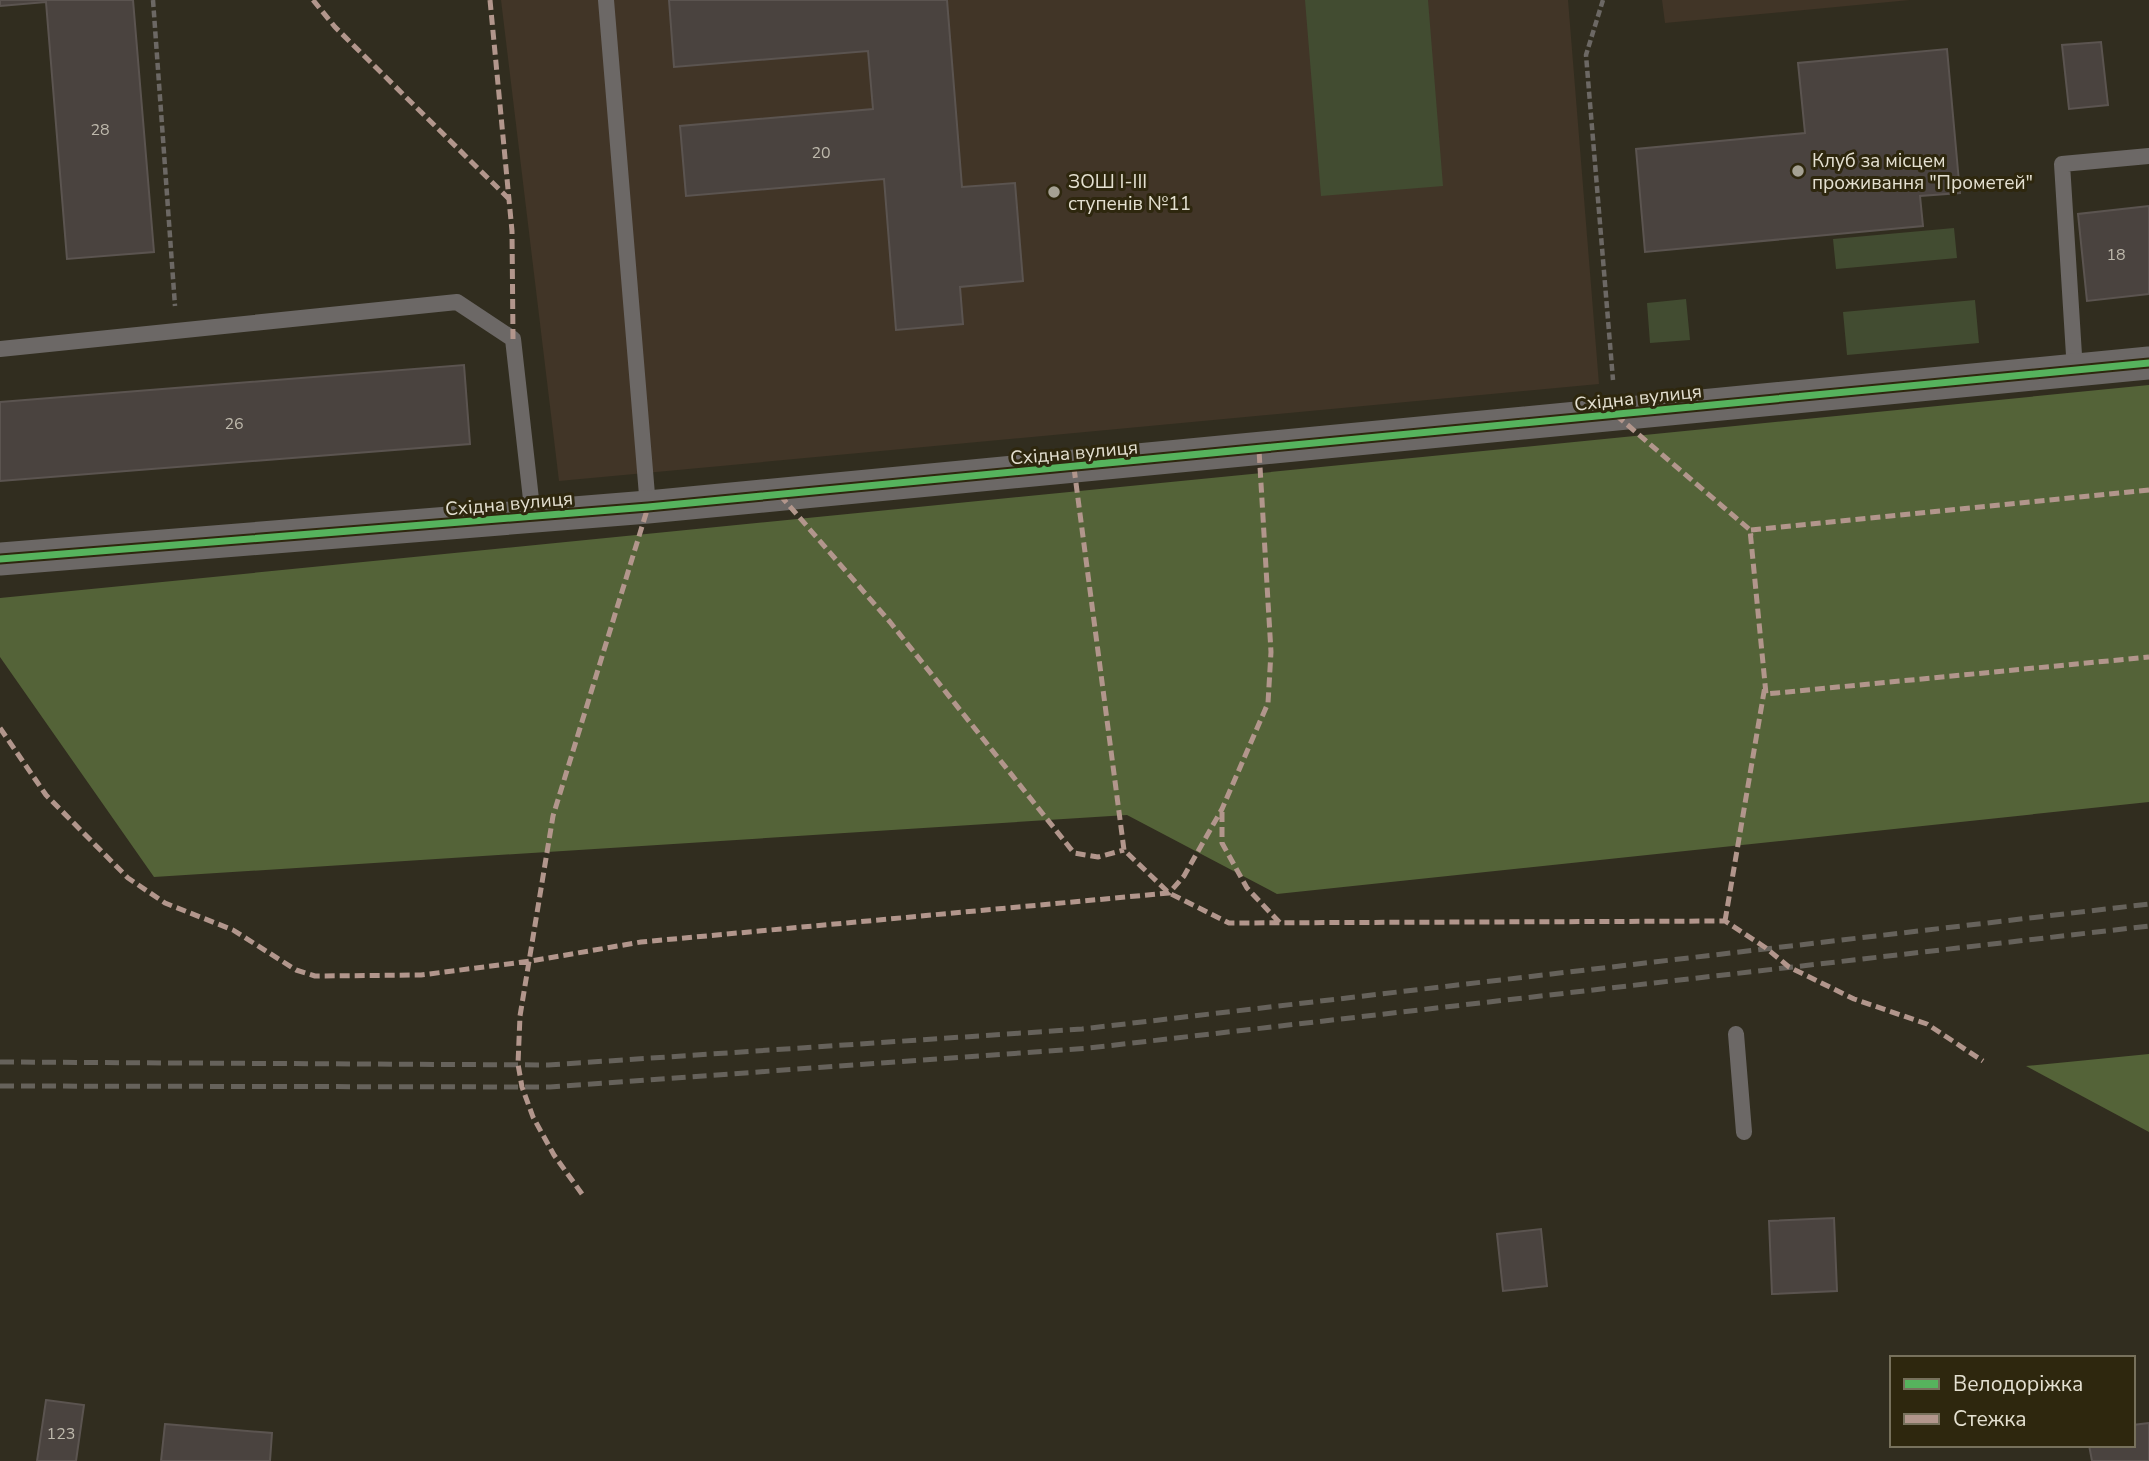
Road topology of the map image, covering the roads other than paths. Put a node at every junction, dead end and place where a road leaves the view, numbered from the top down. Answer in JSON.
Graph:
{"nodes":[{"id":1,"x":606,"y":0,"type":"edge"},
{"id":2,"x":2149,"y":156,"type":"edge"},
{"id":3,"x":0,"y":349,"type":"edge"},
{"id":4,"x":2149,"y":363,"type":"edge"},
{"id":5,"x":2075,"y":371,"type":"junction"},
{"id":6,"x":648,"y":507,"type":"junction"},
{"id":7,"x":533,"y":517,"type":"junction"},
{"id":8,"x":0,"y":559,"type":"edge"},
{"id":9,"x":1735,"y":1034,"type":"dead end"},
{"id":10,"x":1744,"y":1132,"type":"dead end"}],
"edges":[{"from":1,"to":6,"type":"lane"},
{"from":2,"to":5,"type":"lane"},
{"from":3,"to":7,"type":"lane"},
{"from":4,"to":5,"type":"street","name":"Східна вулиця"},
{"from":5,"to":6,"type":"street","name":"Східна вулиця"},
{"from":6,"to":7,"type":"street","name":"Східна вулиця"},
{"from":7,"to":8,"type":"street","name":"Східна вулиця"},
{"from":9,"to":10,"type":"lane"}]}
